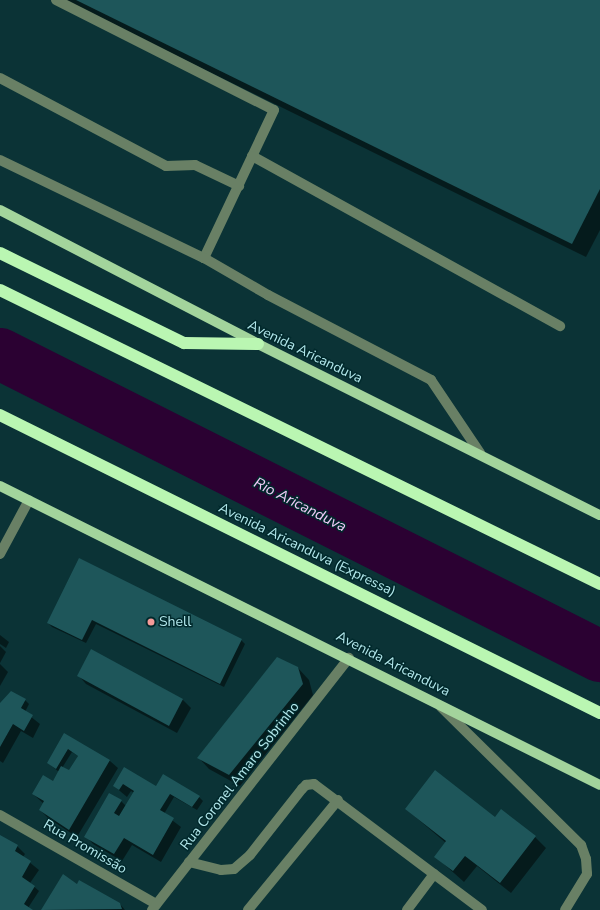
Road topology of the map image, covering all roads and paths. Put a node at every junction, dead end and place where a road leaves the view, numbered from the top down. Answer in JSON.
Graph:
{"nodes":[{"id":1,"x":56,"y":0,"type":"edge"},
{"id":2,"x":0,"y":78,"type":"edge"},
{"id":3,"x":252,"y":156,"type":"junction"},
{"id":4,"x":0,"y":160,"type":"edge"},
{"id":5,"x":239,"y":186,"type":"junction"},
{"id":6,"x":0,"y":210,"type":"edge"},
{"id":7,"x":0,"y":253,"type":"edge"},
{"id":8,"x":204,"y":258,"type":"junction"},
{"id":9,"x":0,"y":290,"type":"edge"},
{"id":10,"x":560,"y":326,"type":"dead end"},
{"id":11,"x":258,"y":344,"type":"junction"},
{"id":12,"x":0,"y":415,"type":"edge"},
{"id":13,"x":480,"y":453,"type":"junction"},
{"id":14,"x":0,"y":486,"type":"edge"},
{"id":15,"x":29,"y":500,"type":"junction"},
{"id":16,"x":600,"y":515,"type":"edge"},
{"id":17,"x":0,"y":554,"type":"edge"},
{"id":18,"x":600,"y":584,"type":"edge"},
{"id":19,"x":349,"y":658,"type":"junction"},
{"id":20,"x":435,"y":701,"type":"junction"},
{"id":21,"x":600,"y":713,"type":"edge"},
{"id":22,"x":600,"y":785,"type":"edge"},
{"id":23,"x":338,"y":800,"type":"junction"},
{"id":24,"x":0,"y":814,"type":"edge"},
{"id":25,"x":189,"y":862,"type":"junction"},
{"id":26,"x":434,"y":874,"type":"junction"},
{"id":27,"x":154,"y":907,"type":"edge"},
{"id":28,"x":248,"y":910,"type":"edge"},
{"id":29,"x":406,"y":910,"type":"edge"},
{"id":30,"x":482,"y":910,"type":"edge"},
{"id":31,"x":565,"y":910,"type":"edge"}],
"edges":[{"from":1,"to":3,"type":"street"},
{"from":2,"to":5,"type":"street"},
{"from":3,"to":5,"type":"street"},
{"from":3,"to":10,"type":"street"},
{"from":4,"to":8,"type":"street"},
{"from":5,"to":8,"type":"street"},
{"from":6,"to":11,"type":"main road","name":"Avenida Aricanduva"},
{"from":7,"to":11,"type":"highway"},
{"from":8,"to":13,"type":"street"},
{"from":9,"to":18,"type":"highway"},
{"from":11,"to":13,"type":"main road","name":"Avenida Aricanduva"},
{"from":12,"to":21,"type":"highway","name":"Avenida Aricanduva (Expressa)"},
{"from":13,"to":16,"type":"main road","name":"Avenida Aricanduva"},
{"from":14,"to":15,"type":"main road","name":"Avenida Aricanduva"},
{"from":15,"to":17,"type":"street"},
{"from":15,"to":19,"type":"main road","name":"Avenida Aricanduva"},
{"from":19,"to":20,"type":"main road","name":"Avenida Aricanduva"},
{"from":19,"to":25,"type":"street","name":"Rua Coronel Amaro Sobrinho"},
{"from":20,"to":22,"type":"main road","name":"Avenida Aricanduva"},
{"from":20,"to":31,"type":"street"},
{"from":23,"to":25,"type":"street"},
{"from":23,"to":26,"type":"street"},
{"from":23,"to":28,"type":"street"},
{"from":24,"to":27,"type":"street","name":"Rua Promissão"},
{"from":25,"to":27,"type":"street","name":"Rua Coronel Amaro Sobrinho"},
{"from":26,"to":29,"type":"street"},
{"from":26,"to":30,"type":"street"}]}
